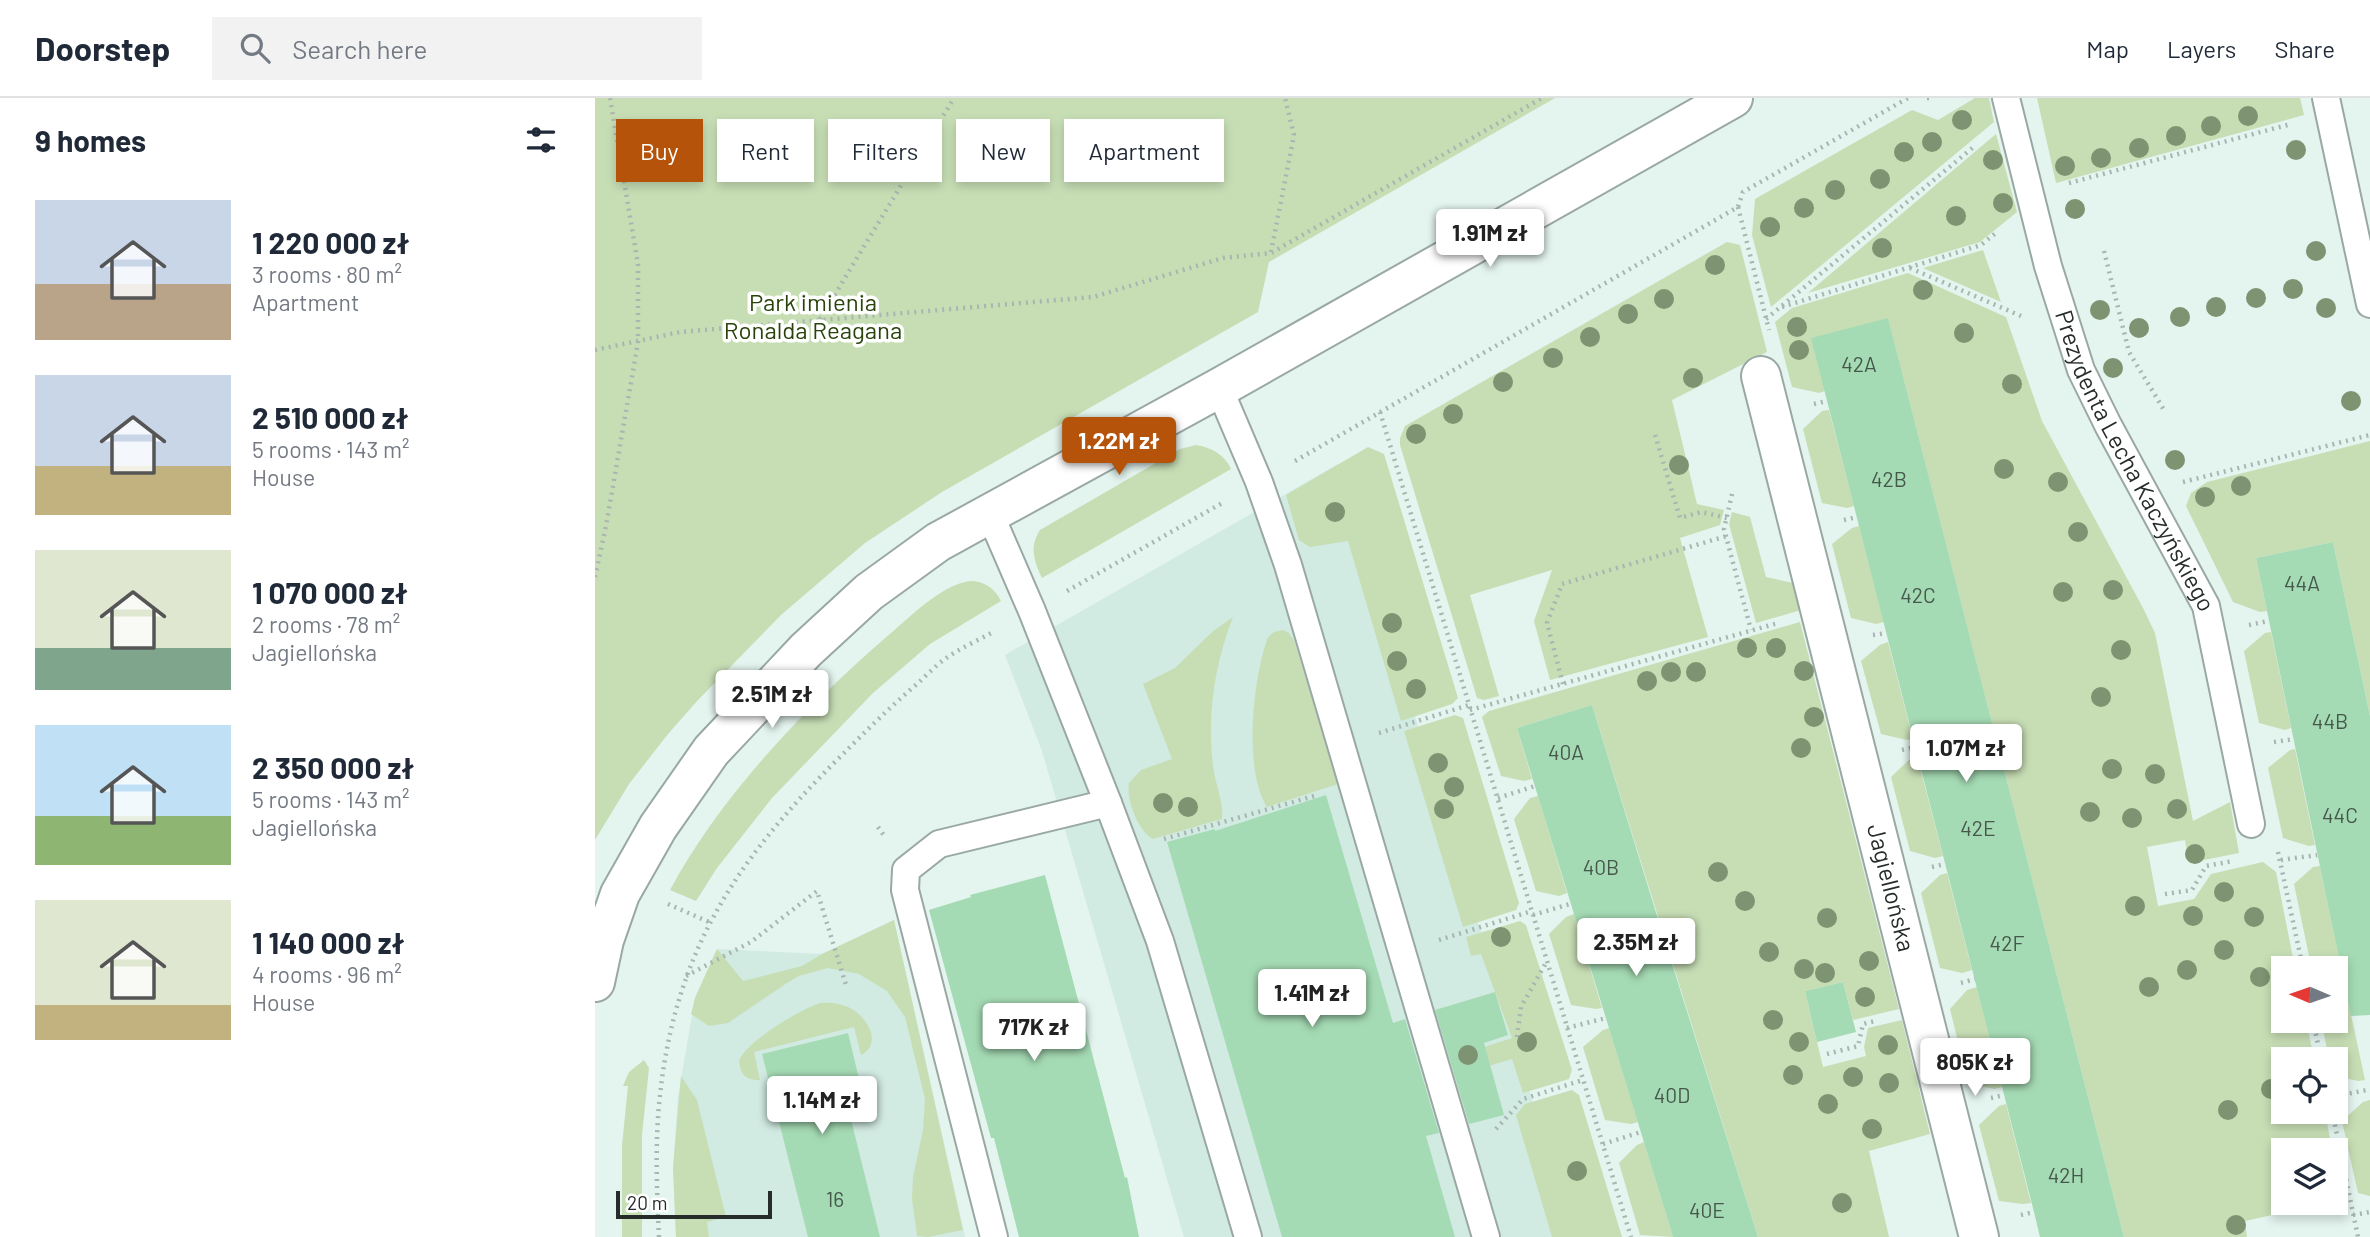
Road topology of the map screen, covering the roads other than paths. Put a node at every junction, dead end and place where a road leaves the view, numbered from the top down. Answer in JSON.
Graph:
{"nodes":[{"id":1,"x":1733,"y":98,"type":"edge"},
{"id":2,"x":2328,"y":106,"type":"edge"},
{"id":3,"x":2008,"y":107,"type":"edge"},
{"id":4,"x":2370,"y":304,"type":"edge"},
{"id":5,"x":1761,"y":376,"type":"dead end"},
{"id":6,"x":1219,"y":388,"type":"junction"},
{"id":7,"x":990,"y":514,"type":"junction"},
{"id":8,"x":1108,"y":803,"type":"junction"},
{"id":9,"x":2251,"y":824,"type":"dead end"},
{"id":10,"x":595,"y":982,"type":"edge"},
{"id":11,"x":993,"y":1237,"type":"edge"},
{"id":12,"x":1248,"y":1237,"type":"edge"},
{"id":13,"x":1486,"y":1237,"type":"edge"},
{"id":14,"x":1979,"y":1237,"type":"edge"}],
"edges":[{"from":1,"to":6,"type":"street"},
{"from":2,"to":4,"type":"lane"},
{"from":3,"to":9,"type":"lane","name":"Prezydenta Lecha Kaczyńskiego"},
{"from":5,"to":14,"type":"street","name":"Jagiellońska"},
{"from":6,"to":7,"type":"street"},
{"from":6,"to":13,"type":"lane"},
{"from":7,"to":8,"type":"lane"},
{"from":7,"to":10,"type":"street"},
{"from":8,"to":11,"type":"lane"},
{"from":8,"to":12,"type":"lane"}]}
